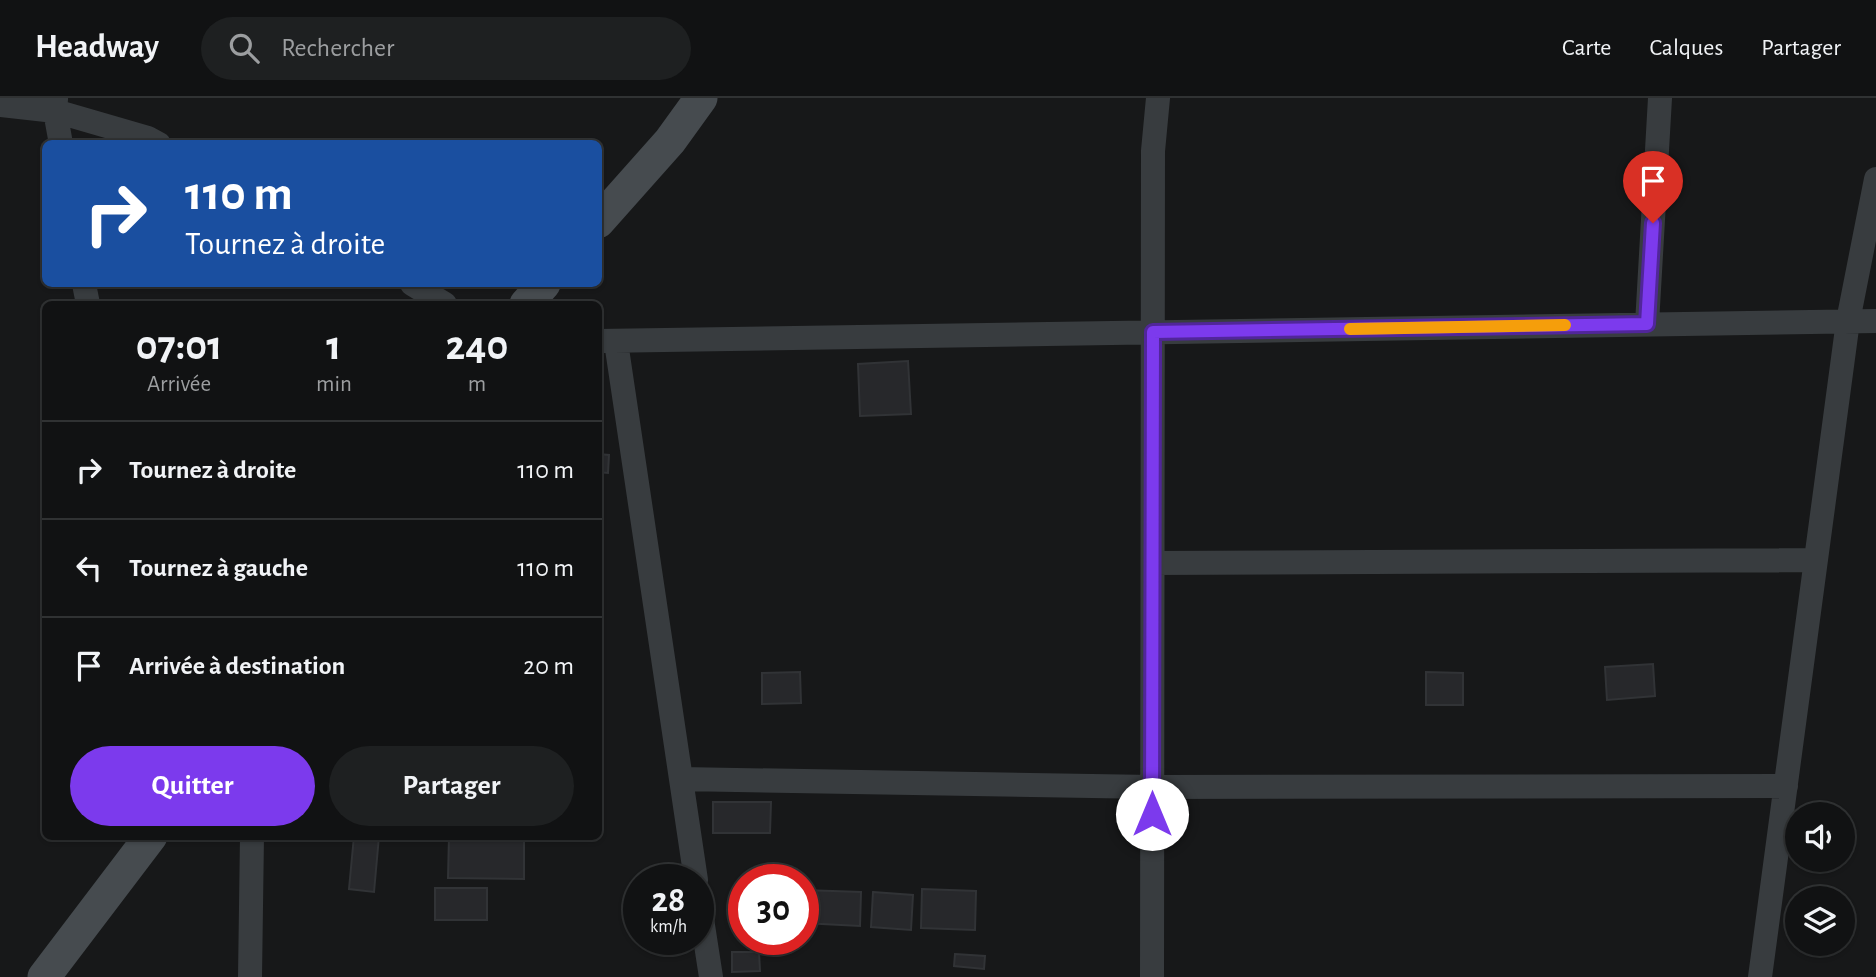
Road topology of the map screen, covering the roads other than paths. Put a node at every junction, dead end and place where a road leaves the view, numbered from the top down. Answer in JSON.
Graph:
{"nodes":[{"id":1,"x":701,"y":98,"type":"edge"},
{"id":2,"x":1158,"y":98,"type":"edge"},
{"id":3,"x":1660,"y":98,"type":"edge"},
{"id":4,"x":56,"y":104,"type":"edge"},
{"id":5,"x":0,"y":105,"type":"edge"},
{"id":6,"x":60,"y":140,"type":"edge"},
{"id":7,"x":152,"y":140,"type":"edge"},
{"id":8,"x":1876,"y":179,"type":"edge"},
{"id":9,"x":602,"y":218,"type":"edge"},
{"id":10,"x":417,"y":287,"type":"edge"},
{"id":11,"x":541,"y":287,"type":"edge"},
{"id":12,"x":440,"y":301,"type":"edge"},
{"id":13,"x":529,"y":301,"type":"edge"},
{"id":14,"x":1848,"y":321,"type":"junction"},
{"id":15,"x":1876,"y":321,"type":"edge"},
{"id":16,"x":1647,"y":324,"type":"junction"},
{"id":17,"x":1153,"y":332,"type":"junction"},
{"id":18,"x":607,"y":341,"type":"edge"},
{"id":19,"x":1816,"y":560,"type":"junction"},
{"id":20,"x":1153,"y":563,"type":"junction"},
{"id":21,"x":681,"y":779,"type":"junction"},
{"id":22,"x":1786,"y":786,"type":"junction"},
{"id":23,"x":1152,"y":788,"type":"junction"},
{"id":24,"x":148,"y":840,"type":"edge"},
{"id":25,"x":252,"y":840,"type":"edge"},
{"id":26,"x":694,"y":864,"type":"edge"},
{"id":27,"x":708,"y":955,"type":"edge"},
{"id":28,"x":44,"y":977,"type":"edge"},
{"id":29,"x":250,"y":977,"type":"edge"},
{"id":30,"x":711,"y":977,"type":"edge"},
{"id":31,"x":1152,"y":977,"type":"edge"},
{"id":32,"x":1760,"y":977,"type":"edge"}],
"edges":[{"from":1,"to":9,"type":"main road"},
{"from":2,"to":17,"type":"street"},
{"from":3,"to":16,"type":"street"},
{"from":4,"to":5,"type":"street"},
{"from":4,"to":6,"type":"street"},
{"from":4,"to":7,"type":"street"},
{"from":8,"to":14,"type":"street"},
{"from":10,"to":12,"type":"street"},
{"from":11,"to":13,"type":"main road"},
{"from":14,"to":15,"type":"street"},
{"from":14,"to":16,"type":"street"},
{"from":14,"to":19,"type":"street"},
{"from":16,"to":17,"type":"street"},
{"from":17,"to":18,"type":"street"},
{"from":17,"to":20,"type":"street"},
{"from":18,"to":21,"type":"street"},
{"from":19,"to":20,"type":"street"},
{"from":19,"to":22,"type":"street"},
{"from":20,"to":23,"type":"street"},
{"from":21,"to":23,"type":"street"},
{"from":21,"to":26,"type":"street"},
{"from":22,"to":23,"type":"street"},
{"from":22,"to":32,"type":"street"},
{"from":23,"to":31,"type":"street"},
{"from":24,"to":28,"type":"main road"},
{"from":25,"to":29,"type":"street"},
{"from":27,"to":30,"type":"street"}]}
